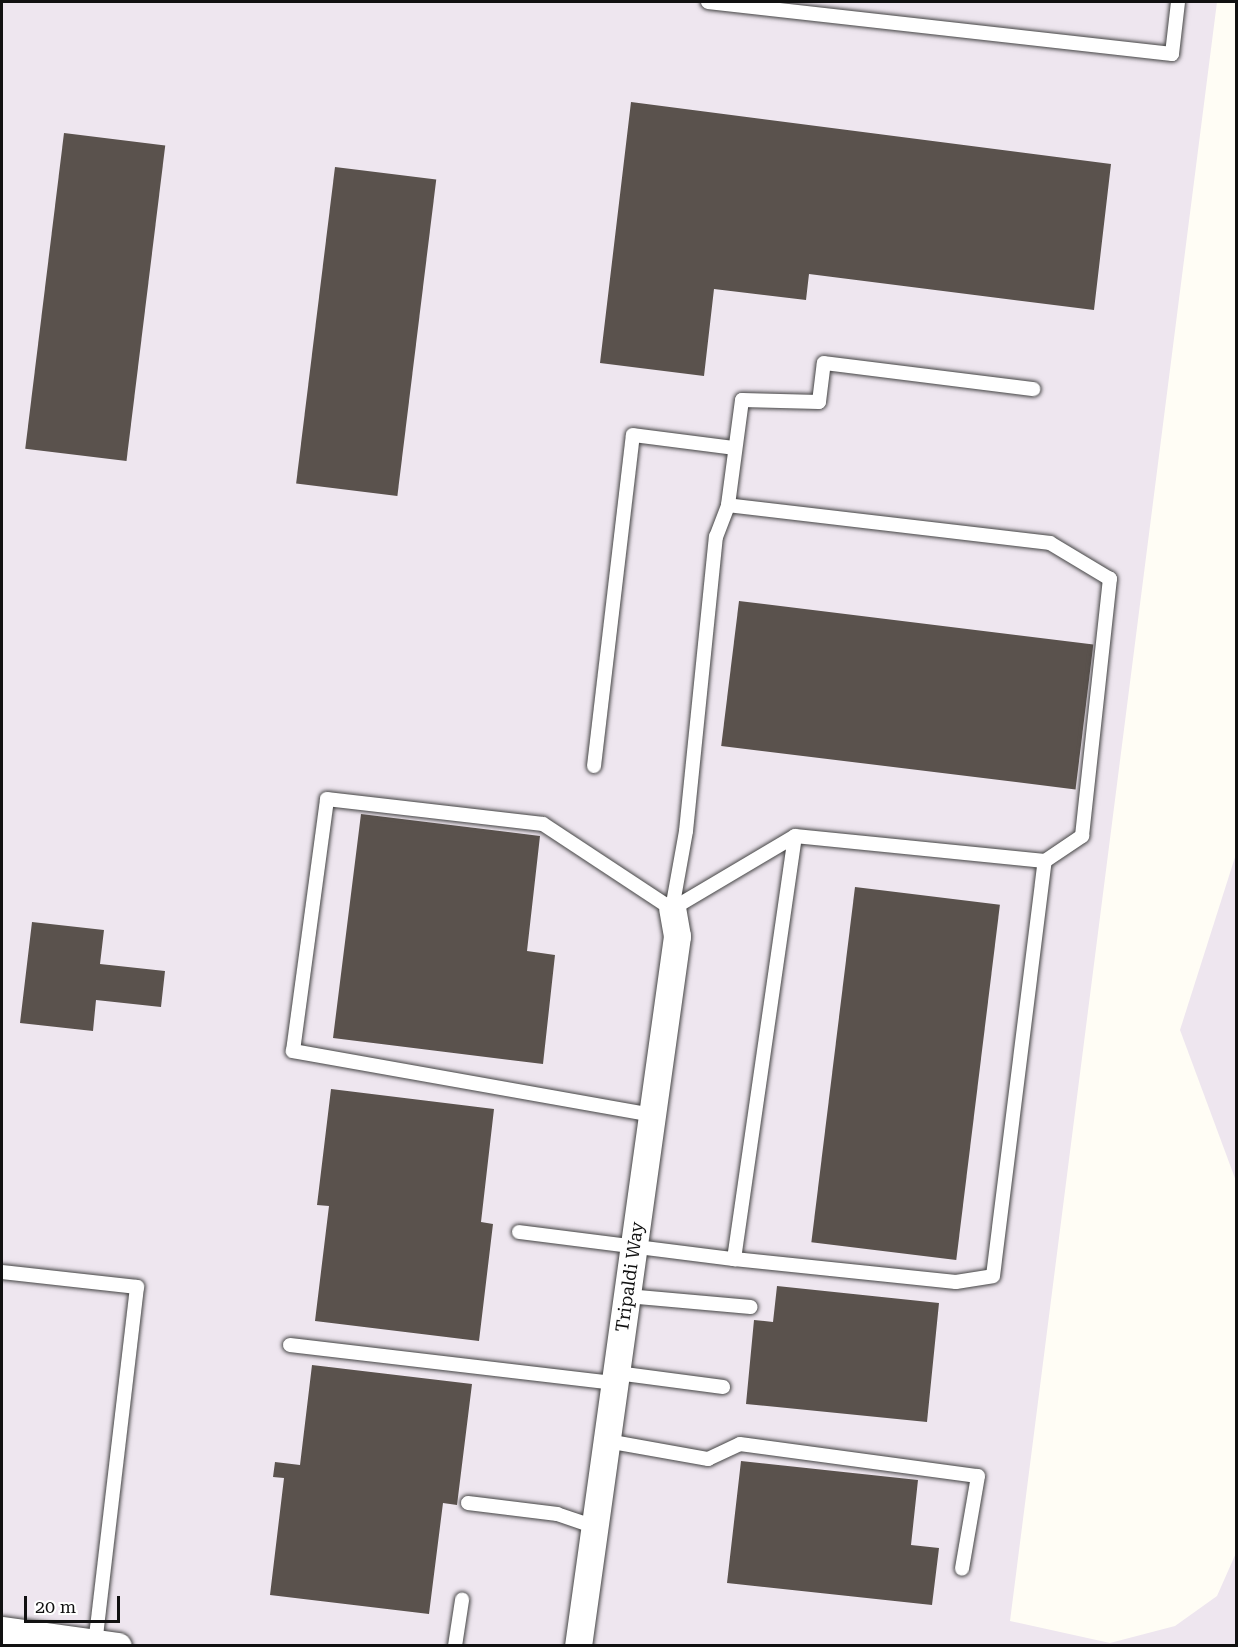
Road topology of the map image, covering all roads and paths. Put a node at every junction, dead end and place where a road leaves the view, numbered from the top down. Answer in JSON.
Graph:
{"nodes":[{"id":1,"x":708,"y":2,"type":"edge"},
{"id":2,"x":1178,"y":2,"type":"edge"},
{"id":3,"x":1033,"y":389,"type":"dead end"},
{"id":4,"x":734,"y":448,"type":"junction"},
{"id":5,"x":728,"y":505,"type":"junction"},
{"id":6,"x":594,"y":766,"type":"dead end"},
{"id":7,"x":795,"y":836,"type":"junction"},
{"id":8,"x":1045,"y":861,"type":"junction"},
{"id":9,"x":672,"y":909,"type":"junction"},
{"id":10,"x":652,"y":1114,"type":"junction"},
{"id":11,"x":519,"y":1232,"type":"dead end"},
{"id":12,"x":634,"y":1246,"type":"junction"},
{"id":13,"x":734,"y":1258,"type":"junction"},
{"id":14,"x":2,"y":1272,"type":"edge"},
{"id":15,"x":627,"y":1296,"type":"junction"},
{"id":16,"x":751,"y":1307,"type":"dead end"},
{"id":17,"x":290,"y":1345,"type":"dead end"},
{"id":18,"x":616,"y":1378,"type":"junction"},
{"id":19,"x":723,"y":1387,"type":"dead end"},
{"id":20,"x":607,"y":1441,"type":"junction"},
{"id":21,"x":468,"y":1503,"type":"dead end"},
{"id":22,"x":595,"y":1527,"type":"junction"},
{"id":23,"x":962,"y":1569,"type":"dead end"},
{"id":24,"x":462,"y":1600,"type":"dead end"},
{"id":25,"x":2,"y":1630,"type":"edge"},
{"id":26,"x":109,"y":1644,"type":"edge"},
{"id":27,"x":455,"y":1646,"type":"edge"},
{"id":28,"x":578,"y":1646,"type":"edge"}],
"edges":[{"from":1,"to":2,"type":"lane"},
{"from":3,"to":4,"type":"lane"},
{"from":4,"to":5,"type":"lane"},
{"from":4,"to":6,"type":"lane"},
{"from":5,"to":8,"type":"lane"},
{"from":5,"to":9,"type":"lane"},
{"from":7,"to":8,"type":"lane"},
{"from":7,"to":9,"type":"lane"},
{"from":7,"to":13,"type":"lane"},
{"from":8,"to":13,"type":"lane"},
{"from":9,"to":10,"type":"street","name":"Tripaldi Way"},
{"from":9,"to":10,"type":"lane"},
{"from":10,"to":12,"type":"street","name":"Tripaldi Way"},
{"from":11,"to":12,"type":"lane"},
{"from":12,"to":13,"type":"lane"},
{"from":12,"to":15,"type":"street","name":"Tripaldi Way"},
{"from":14,"to":26,"type":"lane"},
{"from":15,"to":16,"type":"lane"},
{"from":15,"to":18,"type":"street","name":"Tripaldi Way"},
{"from":17,"to":18,"type":"lane"},
{"from":18,"to":19,"type":"lane"},
{"from":18,"to":20,"type":"street","name":"Tripaldi Way"},
{"from":20,"to":22,"type":"street","name":"Tripaldi Way"},
{"from":20,"to":23,"type":"lane"},
{"from":21,"to":22,"type":"lane"},
{"from":22,"to":28,"type":"street","name":"Tripaldi Way"},
{"from":24,"to":27,"type":"lane"},
{"from":25,"to":26,"type":"street"}]}
